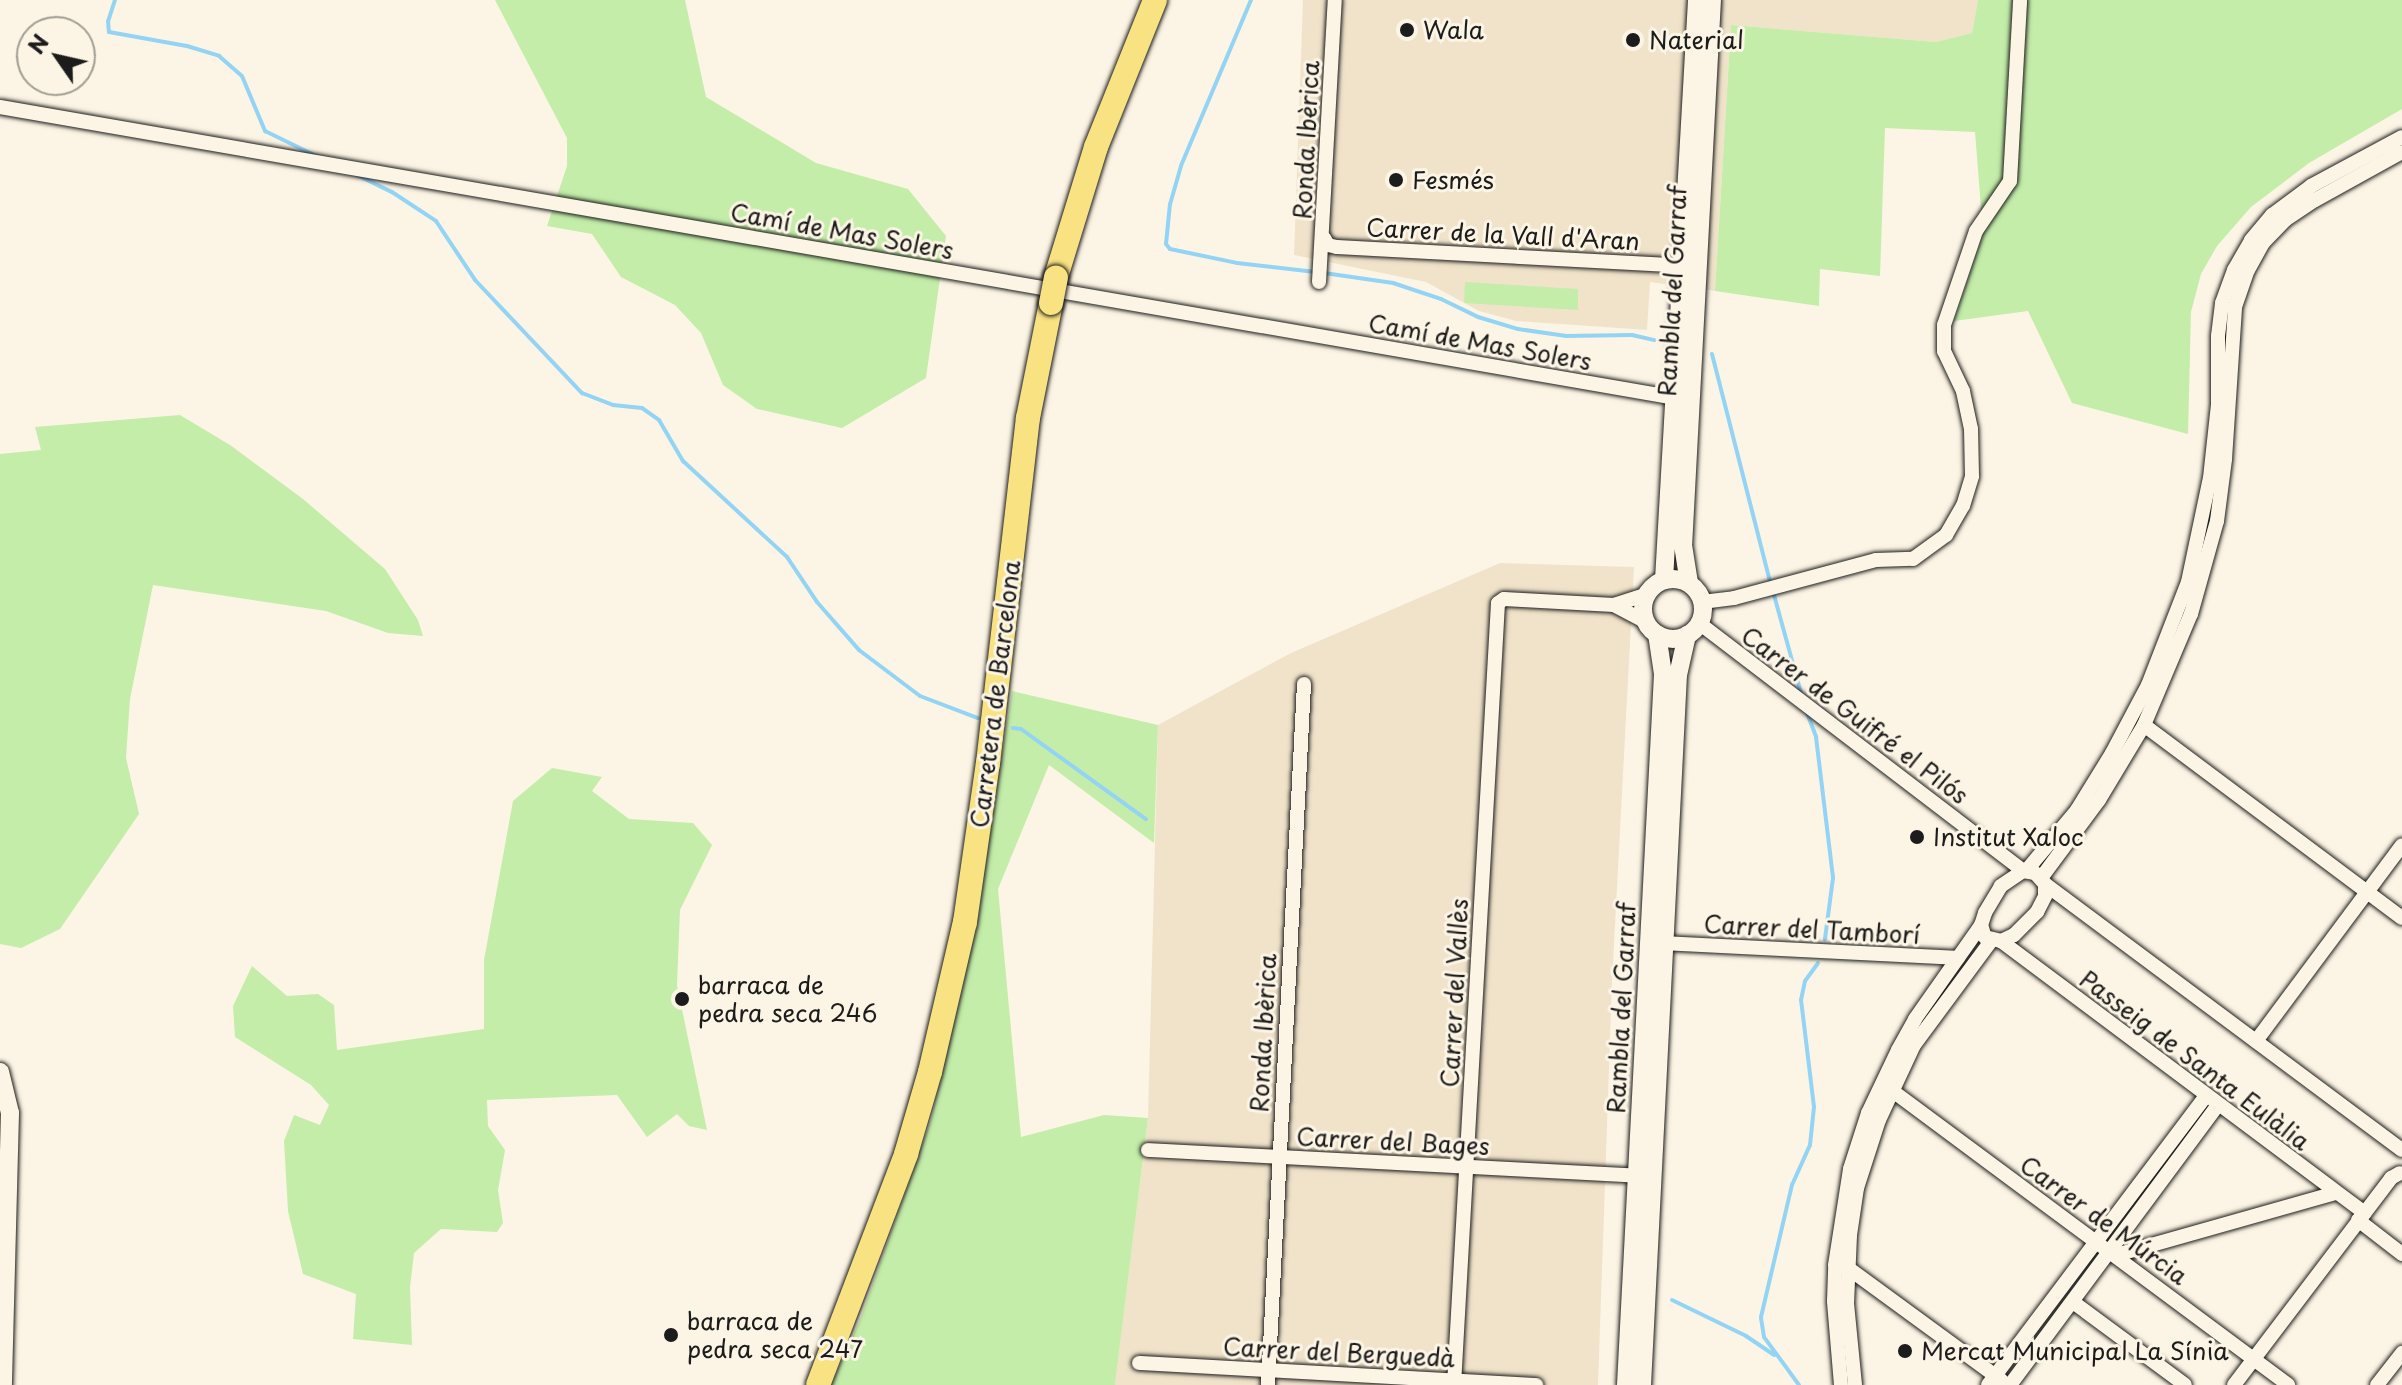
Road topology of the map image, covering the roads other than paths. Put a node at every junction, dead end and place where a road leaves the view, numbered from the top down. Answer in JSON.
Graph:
{"nodes":[{"id":1,"x":1155,"y":0,"type":"edge"},
{"id":2,"x":1335,"y":0,"type":"edge"},
{"id":3,"x":1697,"y":0,"type":"edge"},
{"id":4,"x":1712,"y":0,"type":"edge"},
{"id":5,"x":2020,"y":0,"type":"edge"},
{"id":6,"x":0,"y":107,"type":"edge"},
{"id":7,"x":2402,"y":137,"type":"edge"},
{"id":8,"x":2402,"y":152,"type":"edge"},
{"id":9,"x":1324,"y":238,"type":"junction"},
{"id":10,"x":1683,"y":266,"type":"junction"},
{"id":11,"x":1319,"y":282,"type":"dead end"},
{"id":12,"x":1686,"y":348,"type":"junction"},
{"id":13,"x":1676,"y":398,"type":"junction"},
{"id":14,"x":1664,"y":580,"type":"junction"},
{"id":15,"x":1689,"y":583,"type":"junction"},
{"id":16,"x":1647,"y":594,"type":"junction"},
{"id":17,"x":1702,"y":602,"type":"junction"},
{"id":18,"x":1614,"y":605,"type":"junction"},
{"id":19,"x":1652,"y":628,"type":"junction"},
{"id":20,"x":1693,"y":629,"type":"junction"},
{"id":21,"x":1304,"y":684,"type":"dead end"},
{"id":22,"x":2144,"y":725,"type":"junction"},
{"id":23,"x":2402,"y":845,"type":"edge"},
{"id":24,"x":2025,"y":871,"type":"junction"},
{"id":25,"x":2043,"y":881,"type":"junction"},
{"id":26,"x":2367,"y":892,"type":"junction"},
{"id":27,"x":2402,"y":918,"type":"edge"},
{"id":28,"x":1981,"y":925,"type":"junction"},
{"id":29,"x":1996,"y":941,"type":"junction"},
{"id":30,"x":1664,"y":943,"type":"junction"},
{"id":31,"x":1958,"y":958,"type":"junction"},
{"id":32,"x":2256,"y":1041,"type":"junction"},
{"id":33,"x":0,"y":1072,"type":"edge"},
{"id":34,"x":1894,"y":1092,"type":"junction"},
{"id":35,"x":2211,"y":1101,"type":"junction"},
{"id":36,"x":1148,"y":1150,"type":"dead end"},
{"id":37,"x":2402,"y":1150,"type":"edge"},
{"id":38,"x":2402,"y":1156,"type":"edge"},
{"id":39,"x":1278,"y":1158,"type":"junction"},
{"id":40,"x":1467,"y":1166,"type":"junction"},
{"id":41,"x":2401,"y":1174,"type":"edge"},
{"id":42,"x":1636,"y":1176,"type":"junction"},
{"id":43,"x":2335,"y":1193,"type":"junction"},
{"id":44,"x":2361,"y":1217,"type":"junction"},
{"id":45,"x":2108,"y":1250,"type":"junction"},
{"id":46,"x":2402,"y":1254,"type":"edge"},
{"id":47,"x":1848,"y":1268,"type":"junction"},
{"id":48,"x":2073,"y":1302,"type":"junction"},
{"id":49,"x":2402,"y":1353,"type":"edge"},
{"id":50,"x":2254,"y":1359,"type":"junction"},
{"id":51,"x":1139,"y":1363,"type":"dead end"},
{"id":52,"x":1268,"y":1377,"type":"edge"},
{"id":53,"x":1454,"y":1383,"type":"edge"},
{"id":54,"x":2000,"y":1383,"type":"edge"},
{"id":55,"x":3,"y":1385,"type":"edge"},
{"id":56,"x":818,"y":1385,"type":"edge"},
{"id":57,"x":1536,"y":1385,"type":"edge"},
{"id":58,"x":1626,"y":1385,"type":"edge"},
{"id":59,"x":1642,"y":1385,"type":"edge"},
{"id":60,"x":1841,"y":1385,"type":"edge"},
{"id":61,"x":1855,"y":1385,"type":"edge"},
{"id":62,"x":2185,"y":1385,"type":"edge"},
{"id":63,"x":2234,"y":1385,"type":"edge"},
{"id":64,"x":2288,"y":1385,"type":"edge"},
{"id":65,"x":2377,"y":1385,"type":"edge"}],
"edges":[{"from":1,"to":56,"type":"highway","name":"Carretera de Barcelona","bridge":true},
{"from":2,"to":9,"type":"street","name":"Ronda Ibèrica"},
{"from":3,"to":10,"type":"street","name":"Rambla del Garraf"},
{"from":4,"to":12,"type":"street","name":"Rambla del Garraf"},
{"from":5,"to":17,"type":"street"},
{"from":6,"to":13,"type":"street","name":"Camí de Mas Solers"},
{"from":7,"to":24,"type":"street"},
{"from":8,"to":22,"type":"street"},
{"from":9,"to":10,"type":"street","name":"Carrer de la Vall d'Aran"},
{"from":9,"to":11,"type":"street","name":"Ronda Ibèrica"},
{"from":10,"to":12,"type":"street","name":"Rambla del Garraf"},
{"from":12,"to":13,"type":"street","name":"Rambla del Garraf"},
{"from":12,"to":15,"type":"street","name":"Rambla del Garraf"},
{"from":13,"to":14,"type":"street","name":"Rambla del Garraf"},
{"from":14,"to":15,"type":"street"},
{"from":14,"to":16,"type":"street"},
{"from":15,"to":17,"type":"street","name":"Rambla del Garraf"},
{"from":16,"to":18,"type":"street"},
{"from":16,"to":19,"type":"street","name":"Rambla del Garraf"},
{"from":17,"to":20,"type":"street","name":"Rambla del Garraf"},
{"from":18,"to":19,"type":"street"},
{"from":18,"to":40,"type":"street","name":"Carrer del Vallès"},
{"from":19,"to":20,"type":"street"},
{"from":19,"to":42,"type":"street","name":"Rambla del Garraf"},
{"from":20,"to":24,"type":"street","name":"Carrer de Guifré el Pilós"},
{"from":20,"to":30,"type":"street","name":"Rambla del Garraf"},
{"from":21,"to":39,"type":"street","name":"Ronda Ibèrica"},
{"from":22,"to":25,"type":"street"},
{"from":22,"to":26,"type":"street"},
{"from":23,"to":26,"type":"street"},
{"from":24,"to":25,"type":"street","name":"Carrer de Guifré el Pilós"},
{"from":24,"to":28,"type":"street"},
{"from":25,"to":29,"type":"street"},
{"from":25,"to":32,"type":"street"},
{"from":26,"to":27,"type":"street"},
{"from":26,"to":32,"type":"street"},
{"from":28,"to":29,"type":"street"},
{"from":28,"to":31,"type":"street"},
{"from":29,"to":34,"type":"street"},
{"from":29,"to":35,"type":"street","name":"Passeig de Santa Eulàlia"},
{"from":30,"to":31,"type":"street","name":"Carrer del Tamborí"},
{"from":30,"to":59,"type":"street","name":"Rambla del Garraf"},
{"from":31,"to":60,"type":"street"},
{"from":32,"to":37,"type":"street"},
{"from":33,"to":55,"type":"street"},
{"from":34,"to":45,"type":"street","name":"Carrer de Múrcia"},
{"from":34,"to":47,"type":"street"},
{"from":35,"to":43,"type":"street","name":"Passeig de Santa Eulàlia"},
{"from":35,"to":45,"type":"street"},
{"from":36,"to":39,"type":"street","name":"Carrer del Bages"},
{"from":38,"to":41,"type":"street"},
{"from":39,"to":40,"type":"street","name":"Carrer del Bages"},
{"from":39,"to":52,"type":"street","name":"Ronda Ibèrica"},
{"from":40,"to":42,"type":"street","name":"Carrer del Bages"},
{"from":40,"to":53,"type":"street","name":"Carrer del Vallès"},
{"from":41,"to":44,"type":"street"},
{"from":42,"to":58,"type":"street","name":"Rambla del Garraf"},
{"from":43,"to":44,"type":"street","name":"Passeig de Santa Eulàlia"},
{"from":43,"to":45,"type":"street"},
{"from":44,"to":46,"type":"street","name":"Passeig de Santa Eulàlia"},
{"from":44,"to":50,"type":"street"},
{"from":45,"to":48,"type":"street"},
{"from":45,"to":50,"type":"street","name":"Carrer de Múrcia"},
{"from":45,"to":54,"type":"street"},
{"from":47,"to":54,"type":"street"},
{"from":47,"to":61,"type":"street"},
{"from":48,"to":54,"type":"street"},
{"from":48,"to":62,"type":"street"},
{"from":49,"to":65,"type":"street"},
{"from":50,"to":63,"type":"street"},
{"from":50,"to":64,"type":"street","name":"Carrer de Múrcia"},
{"from":51,"to":52,"type":"street","name":"Carrer del Berguedà"},
{"from":52,"to":53,"type":"street","name":"Carrer del Berguedà"},
{"from":53,"to":57,"type":"street","name":"Carrer del Berguedà"}]}
